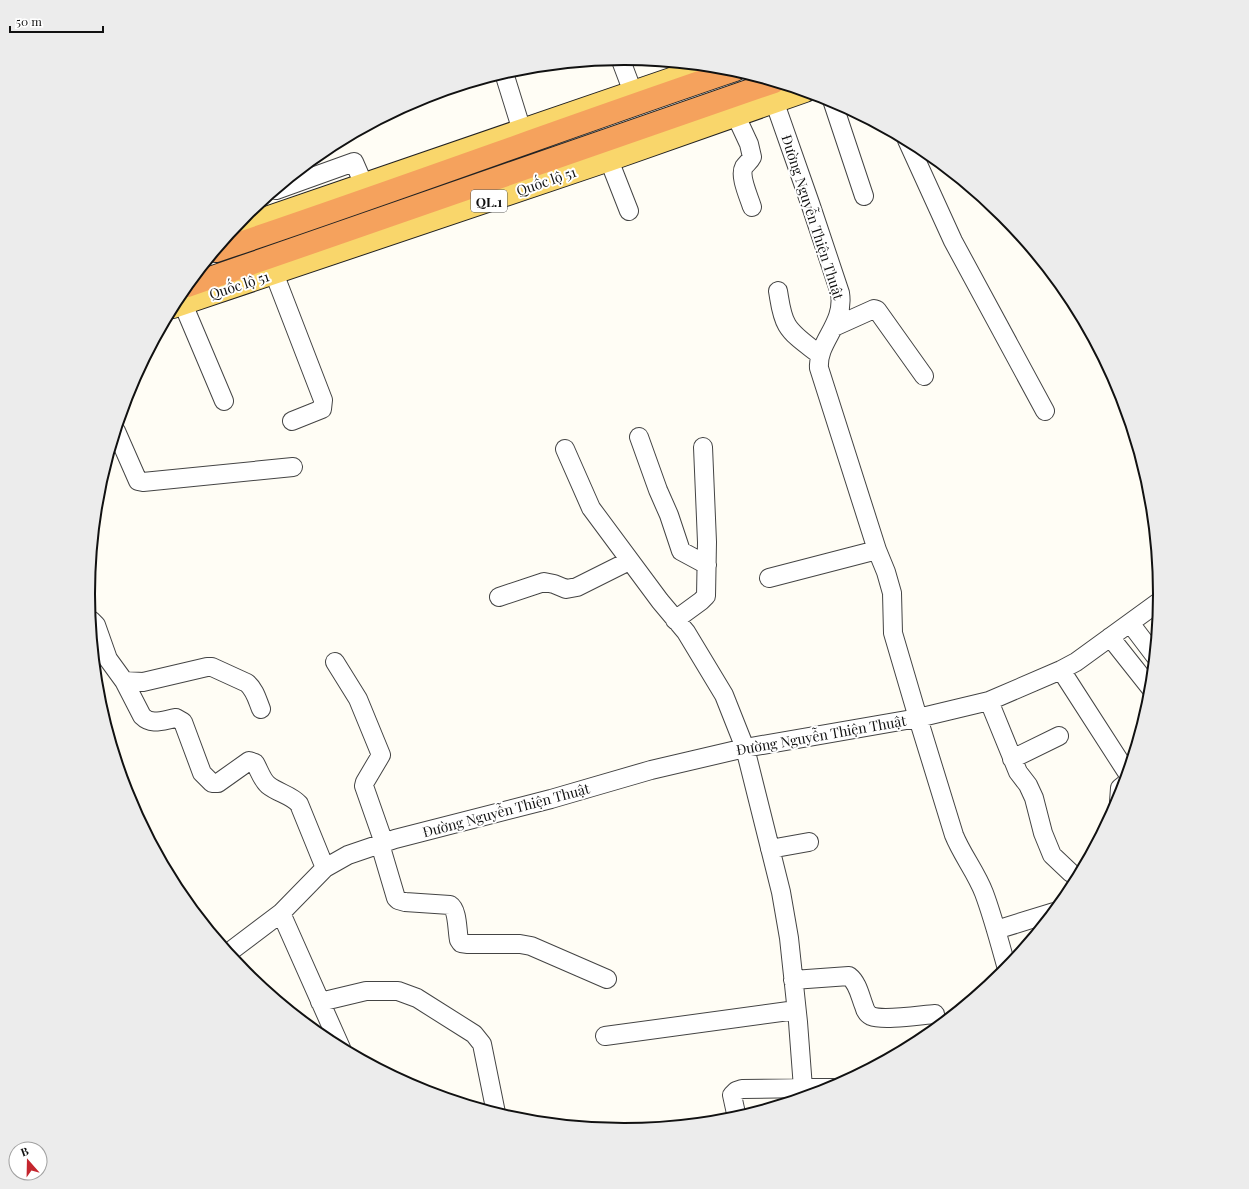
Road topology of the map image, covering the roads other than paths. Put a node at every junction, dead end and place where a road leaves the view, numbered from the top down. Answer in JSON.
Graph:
{"nodes":[{"id":1,"x":623,"y":65,"type":"edge"},
{"id":2,"x":693,"y":70,"type":"edge"},
{"id":3,"x":721,"y":74,"type":"edge"},
{"id":4,"x":506,"y":79,"type":"edge"},
{"id":5,"x":772,"y":89,"type":"edge"},
{"id":6,"x":784,"y":90,"type":"edge"},
{"id":7,"x":635,"y":98,"type":"junction"},
{"id":8,"x":835,"y":109,"type":"edge"},
{"id":9,"x":736,"y":116,"type":"junction"},
{"id":10,"x":522,"y":131,"type":"junction"},
{"id":11,"x":911,"y":149,"type":"edge"},
{"id":12,"x":609,"y":160,"type":"junction"},
{"id":13,"x":364,"y":185,"type":"junction"},
{"id":14,"x":287,"y":186,"type":"edge"},
{"id":15,"x":864,"y":196,"type":"dead end"},
{"id":16,"x":752,"y":207,"type":"dead end"},
{"id":17,"x":630,"y":212,"type":"dead end"},
{"id":18,"x":245,"y":225,"type":"edge"},
{"id":19,"x":352,"y":239,"type":"junction"},
{"id":20,"x":223,"y":249,"type":"edge"},
{"id":21,"x":274,"y":273,"type":"junction"},
{"id":22,"x":778,"y":291,"type":"dead end"},
{"id":23,"x":186,"y":297,"type":"edge"},
{"id":24,"x":186,"y":298,"type":"edge"},
{"id":25,"x":182,"y":303,"type":"edge"},
{"id":26,"x":834,"y":327,"type":"junction"},
{"id":27,"x":820,"y":355,"type":"junction"},
{"id":28,"x":924,"y":376,"type":"dead end"},
{"id":29,"x":224,"y":401,"type":"dead end"},
{"id":30,"x":1045,"y":411,"type":"dead end"},
{"id":31,"x":292,"y":421,"type":"dead end"},
{"id":32,"x":639,"y":437,"type":"dead end"},
{"id":33,"x":119,"y":438,"type":"edge"},
{"id":34,"x":704,"y":447,"type":"dead end"},
{"id":35,"x":565,"y":449,"type":"dead end"},
{"id":36,"x":293,"y":467,"type":"dead end"},
{"id":37,"x":877,"y":550,"type":"junction"},
{"id":38,"x":629,"y":561,"type":"junction"},
{"id":39,"x":707,"y":565,"type":"junction"},
{"id":40,"x":769,"y":578,"type":"dead end"},
{"id":41,"x":499,"y":597,"type":"dead end"},
{"id":42,"x":1154,"y":606,"type":"edge"},
{"id":43,"x":675,"y":620,"type":"junction"},
{"id":44,"x":1130,"y":623,"type":"junction"},
{"id":45,"x":96,"y":625,"type":"edge"},
{"id":46,"x":1110,"y":637,"type":"junction"},
{"id":47,"x":1151,"y":650,"type":"edge"},
{"id":48,"x":335,"y":662,"type":"dead end"},
{"id":49,"x":1061,"y":670,"type":"junction"},
{"id":50,"x":124,"y":681,"type":"junction"},
{"id":51,"x":1146,"y":683,"type":"edge"},
{"id":52,"x":989,"y":701,"type":"junction"},
{"id":53,"x":261,"y":709,"type":"dead end"},
{"id":54,"x":918,"y":718,"type":"junction"},
{"id":55,"x":1059,"y":736,"type":"dead end"},
{"id":56,"x":745,"y":748,"type":"junction"},
{"id":57,"x":1012,"y":759,"type":"junction"},
{"id":58,"x":1125,"y":769,"type":"edge"},
{"id":59,"x":809,"y":842,"type":"dead end"},
{"id":60,"x":382,"y":844,"type":"junction"},
{"id":61,"x":770,"y":850,"type":"junction"},
{"id":62,"x":325,"y":868,"type":"junction"},
{"id":63,"x":1071,"y":873,"type":"dead end"},
{"id":64,"x":281,"y":913,"type":"junction"},
{"id":65,"x":1047,"y":914,"type":"edge"},
{"id":66,"x":996,"y":930,"type":"junction"},
{"id":67,"x":232,"y":950,"type":"edge"},
{"id":68,"x":1005,"y":963,"type":"edge"},
{"id":69,"x":607,"y":979,"type":"dead end"},
{"id":70,"x":794,"y":980,"type":"junction"},
{"id":71,"x":320,"y":1002,"type":"junction"},
{"id":72,"x":796,"y":1010,"type":"junction"},
{"id":73,"x":935,"y":1014,"type":"dead end"},
{"id":74,"x":605,"y":1036,"type":"dead end"},
{"id":75,"x":337,"y":1039,"type":"edge"},
{"id":76,"x":803,"y":1088,"type":"junction"},
{"id":77,"x":816,"y":1088,"type":"edge"},
{"id":78,"x":495,"y":1108,"type":"edge"},
{"id":79,"x":736,"y":1112,"type":"edge"}],
"edges":[{"from":1,"to":7,"type":"street"},
{"from":2,"to":7,"type":"main road"},
{"from":3,"to":7,"type":"highway"},
{"from":4,"to":10,"type":"street"},
{"from":5,"to":6,"type":"main road","name":"Quốc lộ 51","number":"QL.1"},
{"from":5,"to":9,"type":"main road","name":"Quốc lộ 51","number":"QL.1"},
{"from":5,"to":19,"type":"highway","name":"Quốc lộ 51","number":"QL.1"},
{"from":5,"to":26,"type":"street","name":"Đường Nguyễn Thiện Thuật"},
{"from":7,"to":10,"type":"main road"},
{"from":7,"to":20,"type":"highway"},
{"from":8,"to":15,"type":"street"},
{"from":9,"to":12,"type":"main road","name":"Quốc lộ 51","number":"QL.1"},
{"from":9,"to":16,"type":"street"},
{"from":10,"to":13,"type":"main road"},
{"from":11,"to":30,"type":"street"},
{"from":12,"to":17,"type":"street"},
{"from":12,"to":19,"type":"main road","name":"Quốc lộ 51","number":"QL.1"},
{"from":13,"to":14,"type":"street"},
{"from":13,"to":18,"type":"main road"},
{"from":19,"to":21,"type":"main road","name":"Quốc lộ 51","number":"QL.1"},
{"from":19,"to":23,"type":"highway","name":"Quốc lộ 51","number":"QL.1"},
{"from":21,"to":24,"type":"main road","name":"Quốc lộ 51","number":"QL.1"},
{"from":21,"to":31,"type":"street"},
{"from":22,"to":27,"type":"street"},
{"from":25,"to":29,"type":"street"},
{"from":26,"to":27,"type":"street","name":"Đường Nguyễn Thiện Thuật"},
{"from":26,"to":28,"type":"street"},
{"from":27,"to":37,"type":"street","name":"Đường Nguyễn Thiện Thuật"},
{"from":32,"to":39,"type":"street"},
{"from":33,"to":36,"type":"street"},
{"from":34,"to":39,"type":"street"},
{"from":35,"to":38,"type":"street"},
{"from":37,"to":40,"type":"street"},
{"from":37,"to":54,"type":"street","name":"Đường Nguyễn Thiện Thuật"},
{"from":38,"to":41,"type":"street"},
{"from":38,"to":43,"type":"street"},
{"from":39,"to":43,"type":"street"},
{"from":42,"to":44,"type":"street"},
{"from":43,"to":56,"type":"street"},
{"from":44,"to":46,"type":"street"},
{"from":44,"to":47,"type":"street"},
{"from":45,"to":50,"type":"street"},
{"from":46,"to":49,"type":"street"},
{"from":46,"to":51,"type":"street"},
{"from":48,"to":60,"type":"street"},
{"from":49,"to":52,"type":"street"},
{"from":49,"to":58,"type":"street"},
{"from":50,"to":53,"type":"street"},
{"from":50,"to":62,"type":"street"},
{"from":52,"to":54,"type":"street"},
{"from":52,"to":57,"type":"street"},
{"from":54,"to":56,"type":"street","name":"Đường Nguyễn Thiện Thuật"},
{"from":54,"to":66,"type":"street"},
{"from":55,"to":57,"type":"street"},
{"from":56,"to":60,"type":"street","name":"Đường Nguyễn Thiện Thuật"},
{"from":56,"to":61,"type":"street"},
{"from":57,"to":63,"type":"street"},
{"from":59,"to":61,"type":"street"},
{"from":60,"to":62,"type":"street","name":"Đường Nguyễn Thiện Thuật"},
{"from":60,"to":69,"type":"street"},
{"from":61,"to":70,"type":"street"},
{"from":62,"to":64,"type":"street","name":"Đường Nguyễn Thiện Thuật"},
{"from":64,"to":67,"type":"street","name":"Đường Nguyễn Thiện Thuật"},
{"from":64,"to":71,"type":"street"},
{"from":65,"to":66,"type":"street"},
{"from":66,"to":68,"type":"street"},
{"from":70,"to":72,"type":"street"},
{"from":70,"to":73,"type":"street"},
{"from":71,"to":75,"type":"street"},
{"from":71,"to":78,"type":"street"},
{"from":72,"to":74,"type":"street"},
{"from":72,"to":76,"type":"street"},
{"from":76,"to":77,"type":"street"},
{"from":76,"to":79,"type":"street"}]}
